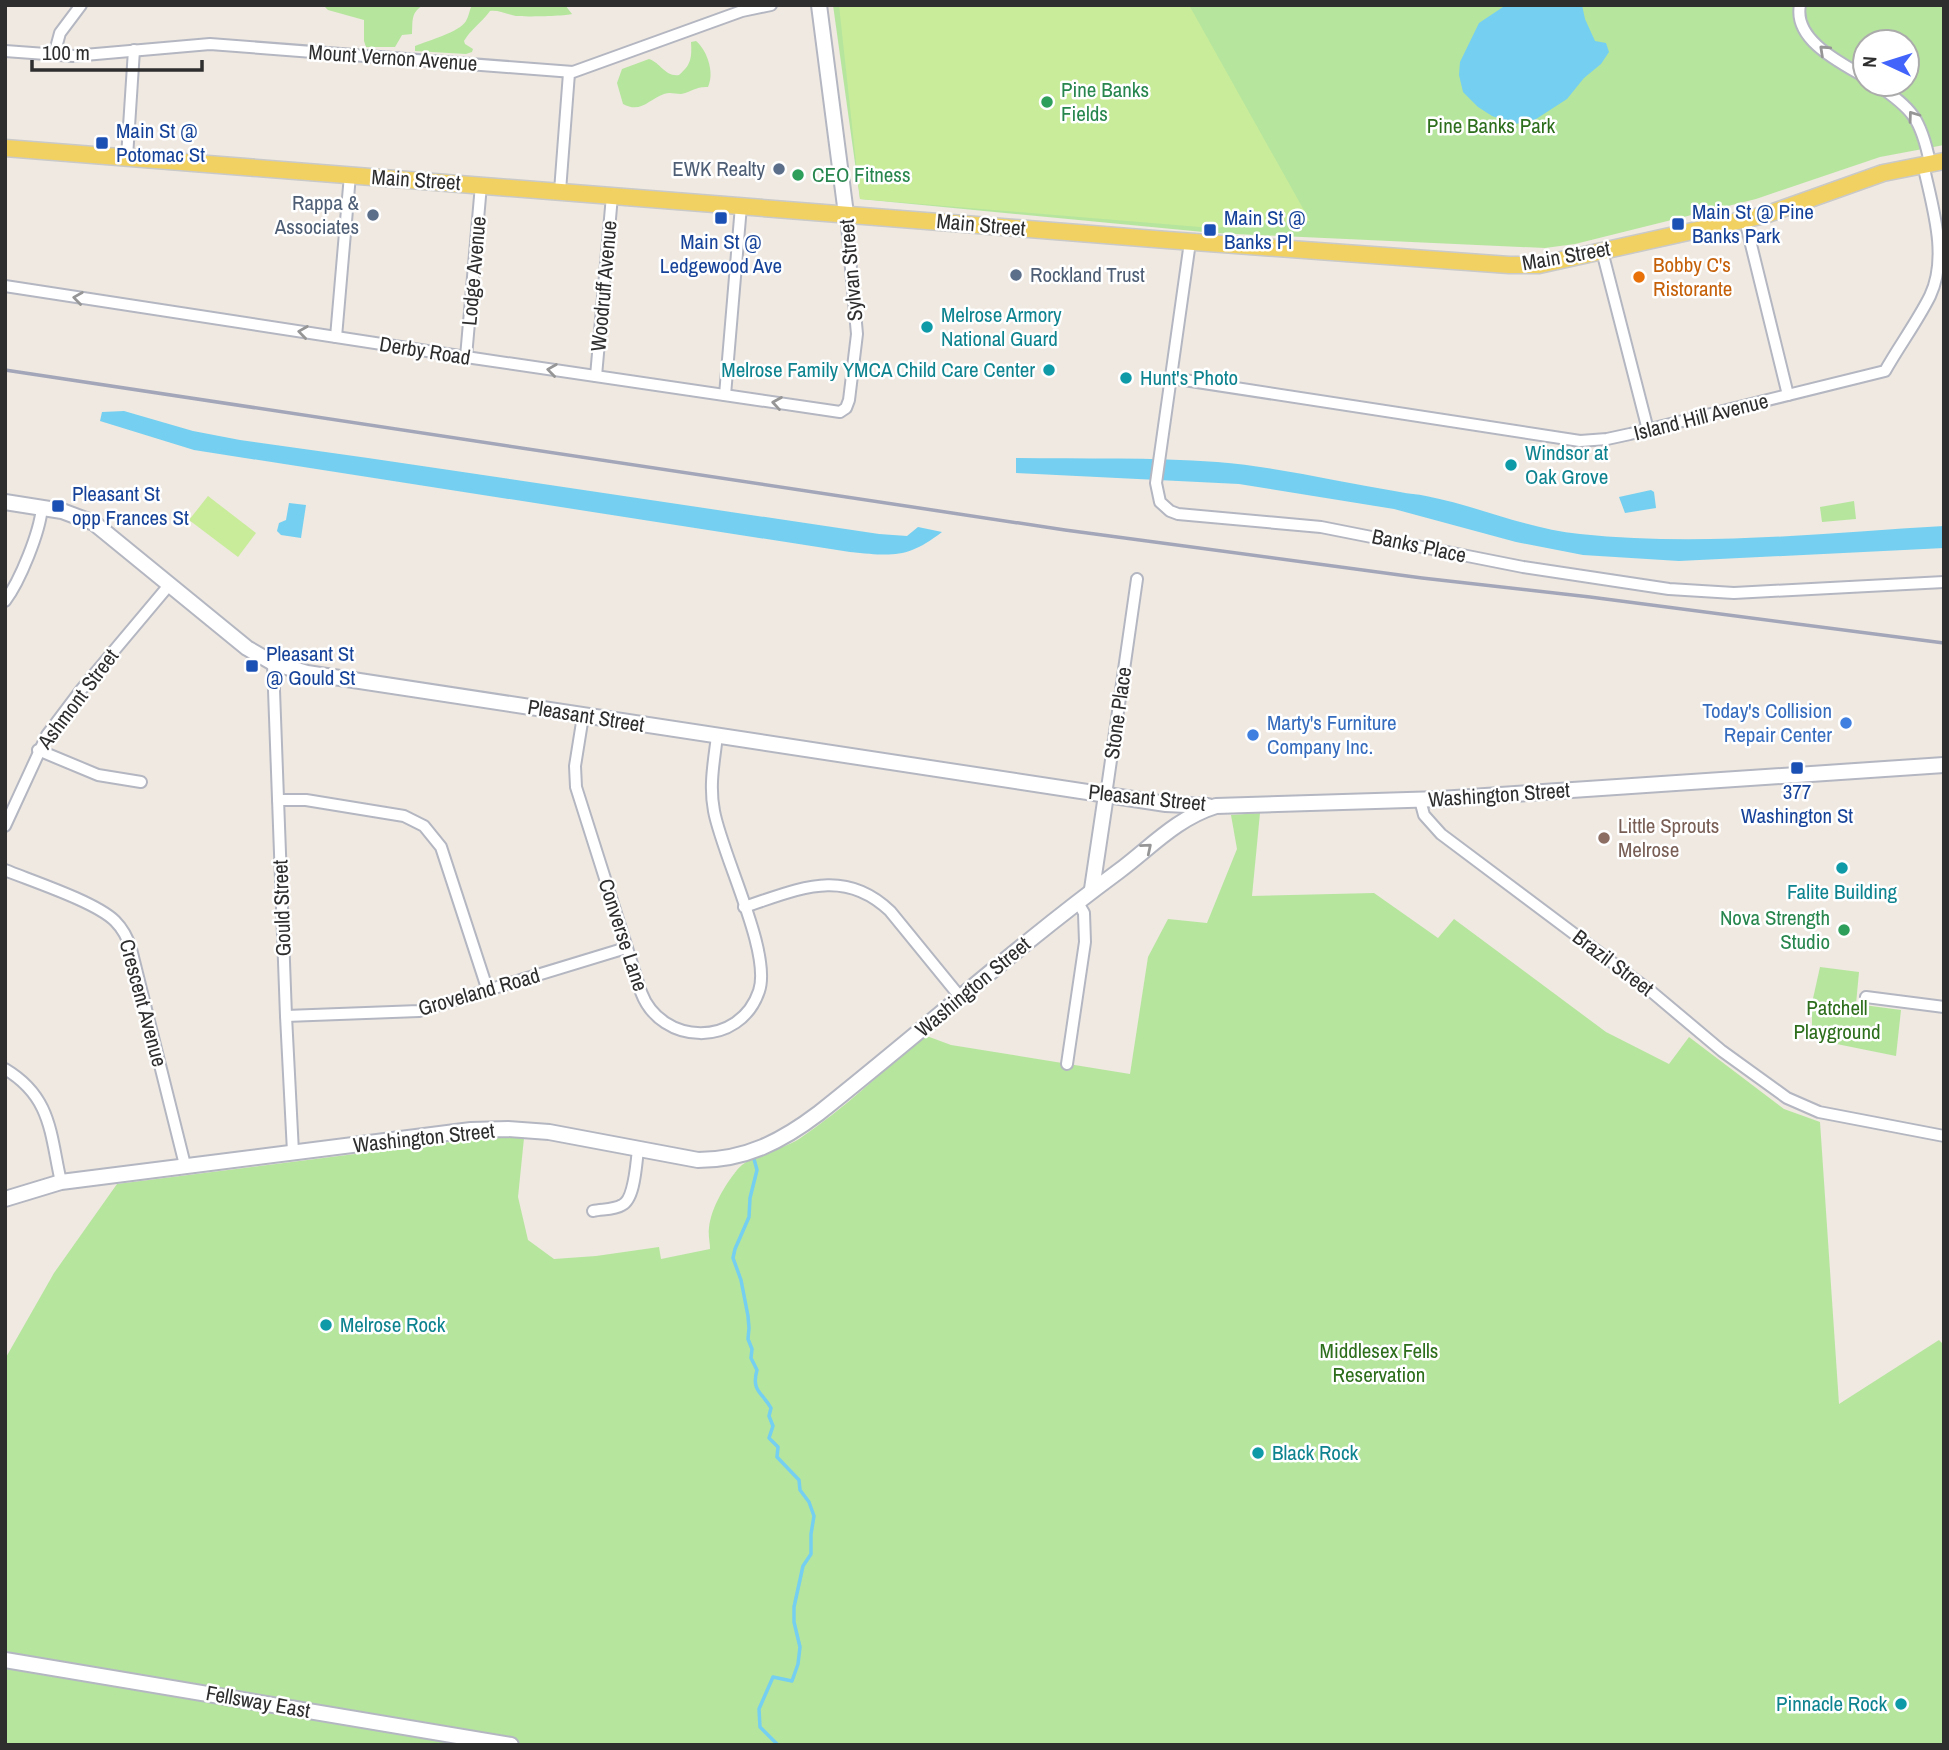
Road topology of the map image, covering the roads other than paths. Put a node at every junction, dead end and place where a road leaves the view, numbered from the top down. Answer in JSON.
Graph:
{"nodes":[{"id":1,"x":81,"y":5,"type":"edge"},
{"id":2,"x":771,"y":5,"type":"edge"},
{"id":3,"x":819,"y":5,"type":"edge"},
{"id":4,"x":1800,"y":5,"type":"edge"},
{"id":5,"x":134,"y":50,"type":"junction"},
{"id":6,"x":5,"y":51,"type":"edge"},
{"id":7,"x":54,"y":55,"type":"junction"},
{"id":8,"x":1851,"y":69,"type":"edge"},
{"id":9,"x":569,"y":72,"type":"junction"},
{"id":10,"x":1897,"y":98,"type":"edge"},
{"id":11,"x":5,"y":148,"type":"edge"},
{"id":12,"x":127,"y":157,"type":"junction"},
{"id":13,"x":1932,"y":163,"type":"edge"},
{"id":14,"x":350,"y":175,"type":"junction"},
{"id":15,"x":481,"y":185,"type":"junction"},
{"id":16,"x":560,"y":191,"type":"junction"},
{"id":17,"x":612,"y":195,"type":"junction"},
{"id":18,"x":741,"y":206,"type":"junction"},
{"id":19,"x":846,"y":214,"type":"junction"},
{"id":20,"x":1745,"y":220,"type":"junction"},
{"id":21,"x":1190,"y":242,"type":"junction"},
{"id":22,"x":1602,"y":251,"type":"junction"},
{"id":23,"x":5,"y":286,"type":"edge"},
{"id":24,"x":336,"y":337,"type":"junction"},
{"id":25,"x":466,"y":358,"type":"junction"},
{"id":26,"x":596,"y":376,"type":"junction"},
{"id":27,"x":1171,"y":378,"type":"junction"},
{"id":28,"x":726,"y":395,"type":"junction"},
{"id":29,"x":1788,"y":396,"type":"junction"},
{"id":30,"x":844,"y":410,"type":"joint"},
{"id":31,"x":1648,"y":430,"type":"junction"},
{"id":32,"x":5,"y":502,"type":"edge"},
{"id":33,"x":42,"y":507,"type":"junction"},
{"id":34,"x":1137,"y":579,"type":"dead end"},
{"id":35,"x":1944,"y":582,"type":"edge"},
{"id":36,"x":170,"y":584,"type":"junction"},
{"id":37,"x":5,"y":601,"type":"edge"},
{"id":38,"x":274,"y":663,"type":"junction"},
{"id":39,"x":583,"y":716,"type":"junction"},
{"id":40,"x":717,"y":736,"type":"junction"},
{"id":41,"x":38,"y":750,"type":"junction"},
{"id":42,"x":1944,"y":765,"type":"edge"},
{"id":43,"x":141,"y":782,"type":"dead end"},
{"id":44,"x":1106,"y":795,"type":"junction"},
{"id":45,"x":278,"y":800,"type":"junction"},
{"id":46,"x":1420,"y":800,"type":"junction"},
{"id":47,"x":1216,"y":806,"type":"junction"},
{"id":48,"x":5,"y":826,"type":"edge"},
{"id":49,"x":5,"y":870,"type":"edge"},
{"id":50,"x":1092,"y":889,"type":"junction"},
{"id":51,"x":1077,"y":901,"type":"junction"},
{"id":52,"x":744,"y":907,"type":"junction"},
{"id":53,"x":626,"y":948,"type":"junction"},
{"id":54,"x":488,"y":991,"type":"junction"},
{"id":55,"x":961,"y":998,"type":"junction"},
{"id":56,"x":1866,"y":998,"type":"dead end"},
{"id":57,"x":1944,"y":1007,"type":"edge"},
{"id":58,"x":286,"y":1016,"type":"junction"},
{"id":59,"x":1068,"y":1064,"type":"dead end"},
{"id":60,"x":5,"y":1069,"type":"edge"},
{"id":61,"x":1944,"y":1136,"type":"edge"},
{"id":62,"x":638,"y":1150,"type":"junction"},
{"id":63,"x":293,"y":1152,"type":"junction"},
{"id":64,"x":185,"y":1165,"type":"junction"},
{"id":65,"x":61,"y":1182,"type":"junction"},
{"id":66,"x":5,"y":1199,"type":"edge"},
{"id":67,"x":593,"y":1211,"type":"dead end"},
{"id":68,"x":5,"y":1660,"type":"edge"},
{"id":69,"x":511,"y":1745,"type":"edge"}],
"edges":[{"from":1,"to":7,"type":"street"},
{"from":2,"to":9,"type":"street","name":"Mount Vernon Avenue"},
{"from":3,"to":19,"type":"main road","name":"Sylvan Street"},
{"from":8,"to":4,"type":"street","one_way":true},
{"from":5,"to":7,"type":"street","name":"Mount Vernon Avenue"},
{"from":5,"to":9,"type":"street","name":"Mount Vernon Avenue"},
{"from":5,"to":12,"type":"street"},
{"from":6,"to":7,"type":"street","name":"Mount Vernon Avenue"},
{"from":9,"to":16,"type":"street"},
{"from":13,"to":10,"type":"street","name":"Island Hill Avenue","one_way":true},
{"from":11,"to":12,"type":"main road","name":"Main Street"},
{"from":12,"to":14,"type":"main road","name":"Main Street"},
{"from":13,"to":20,"type":"main road","name":"Main Street"},
{"from":13,"to":29,"type":"street","name":"Island Hill Avenue"},
{"from":14,"to":15,"type":"main road","name":"Main Street"},
{"from":14,"to":24,"type":"street"},
{"from":15,"to":16,"type":"main road","name":"Main Street"},
{"from":15,"to":25,"type":"street","name":"Lodge Avenue"},
{"from":16,"to":17,"type":"main road","name":"Main Street"},
{"from":17,"to":18,"type":"main road","name":"Main Street"},
{"from":17,"to":26,"type":"street","name":"Woodruff Avenue"},
{"from":18,"to":19,"type":"main road","name":"Main Street"},
{"from":18,"to":28,"type":"street"},
{"from":19,"to":21,"type":"main road","name":"Main Street"},
{"from":19,"to":30,"type":"street","name":"Sylvan Street"},
{"from":20,"to":22,"type":"main road","name":"Main Street"},
{"from":20,"to":29,"type":"street"},
{"from":21,"to":22,"type":"main road","name":"Main Street"},
{"from":21,"to":27,"type":"street","name":"Banks Place"},
{"from":22,"to":31,"type":"street"},
{"from":24,"to":23,"type":"street","name":"Derby Road","one_way":true},
{"from":24,"to":25,"type":"street","name":"Derby Road"},
{"from":26,"to":25,"type":"street","name":"Derby Road","one_way":true},
{"from":26,"to":28,"type":"street","name":"Derby Road"},
{"from":27,"to":31,"type":"street","name":"Island Hill Avenue"},
{"from":27,"to":35,"type":"street","name":"Banks Place"},
{"from":30,"to":28,"type":"street","name":"Derby Road","one_way":true},
{"from":29,"to":31,"type":"street","name":"Island Hill Avenue"},
{"from":32,"to":33,"type":"main road","name":"Pleasant Street"},
{"from":33,"to":36,"type":"main road","name":"Pleasant Street"},
{"from":33,"to":37,"type":"street"},
{"from":34,"to":44,"type":"street","name":"Stone Place"},
{"from":36,"to":38,"type":"main road","name":"Pleasant Street"},
{"from":36,"to":41,"type":"street","name":"Ashmont Street"},
{"from":38,"to":39,"type":"main road","name":"Pleasant Street"},
{"from":38,"to":45,"type":"street","name":"Gould Street"},
{"from":39,"to":40,"type":"main road","name":"Pleasant Street"},
{"from":39,"to":53,"type":"street","name":"Converse Lane"},
{"from":40,"to":44,"type":"main road","name":"Pleasant Street"},
{"from":40,"to":52,"type":"street","name":"Converse Lane"},
{"from":41,"to":43,"type":"street"},
{"from":41,"to":48,"type":"street","name":"Ashmont Street"},
{"from":42,"to":46,"type":"main road","name":"Washington Street"},
{"from":44,"to":47,"type":"main road","name":"Pleasant Street"},
{"from":44,"to":50,"type":"main road","name":"Stone Place"},
{"from":45,"to":54,"type":"street"},
{"from":45,"to":58,"type":"street","name":"Gould Street"},
{"from":46,"to":47,"type":"main road","name":"Washington Street"},
{"from":46,"to":61,"type":"street","name":"Brazil Street"},
{"from":50,"to":47,"type":"main road","name":"Washington Street","one_way":true},
{"from":49,"to":64,"type":"street","name":"Crescent Avenue"},
{"from":50,"to":51,"type":"main road","name":"Washington Street"},
{"from":51,"to":55,"type":"main road","name":"Washington Street"},
{"from":51,"to":59,"type":"street"},
{"from":52,"to":53,"type":"street","name":"Converse Lane"},
{"from":52,"to":55,"type":"street"},
{"from":53,"to":54,"type":"street","name":"Groveland Road"},
{"from":54,"to":58,"type":"street","name":"Groveland Road"},
{"from":55,"to":62,"type":"main road","name":"Washington Street"},
{"from":56,"to":57,"type":"street"},
{"from":58,"to":63,"type":"street","name":"Gould Street"},
{"from":60,"to":65,"type":"street"},
{"from":62,"to":63,"type":"main road","name":"Washington Street"},
{"from":62,"to":67,"type":"street"},
{"from":63,"to":64,"type":"main road","name":"Washington Street"},
{"from":64,"to":65,"type":"main road","name":"Washington Street"},
{"from":65,"to":66,"type":"main road","name":"Washington Street"},
{"from":68,"to":69,"type":"main road","name":"Fellsway East"}]}
